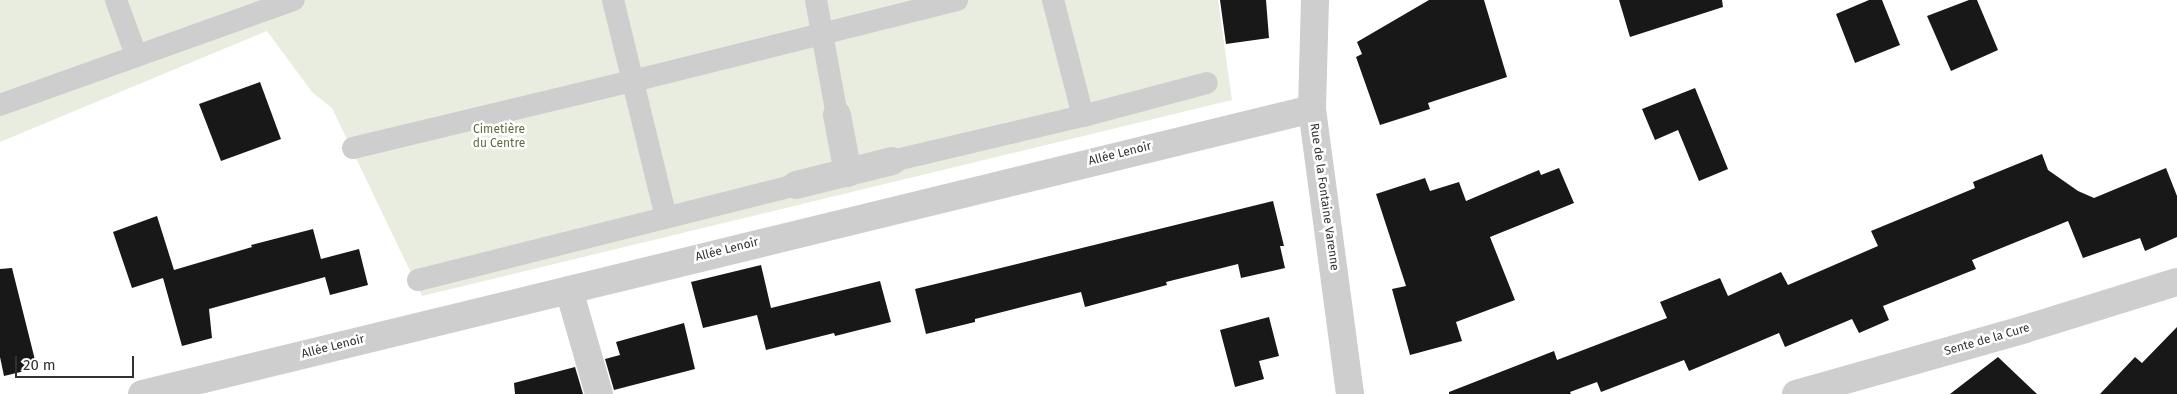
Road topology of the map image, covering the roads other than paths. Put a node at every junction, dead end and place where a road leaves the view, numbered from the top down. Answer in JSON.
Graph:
{"nodes":[{"id":1,"x":116,"y":0,"type":"edge"},
{"id":2,"x":294,"y":0,"type":"edge"},
{"id":3,"x":613,"y":0,"type":"edge"},
{"id":4,"x":816,"y":0,"type":"edge"},
{"id":5,"x":957,"y":0,"type":"edge"},
{"id":6,"x":1053,"y":0,"type":"edge"},
{"id":7,"x":1315,"y":0,"type":"edge"},
{"id":8,"x":822,"y":34,"type":"junction"},
{"id":9,"x":136,"y":55,"type":"junction"},
{"id":10,"x":633,"y":82,"type":"junction"},
{"id":11,"x":1207,"y":83,"type":"dead end"},
{"id":12,"x":0,"y":105,"type":"edge"},
{"id":13,"x":1312,"y":108,"type":"junction"},
{"id":14,"x":837,"y":115,"type":"joint"},
{"id":15,"x":1083,"y":116,"type":"junction"},
{"id":16,"x":353,"y":148,"type":"dead end"},
{"id":17,"x":892,"y":161,"type":"joint"},
{"id":18,"x":848,"y":172,"type":"junction"},
{"id":19,"x":796,"y":185,"type":"joint"},
{"id":20,"x":666,"y":217,"type":"junction"},
{"id":21,"x":418,"y":280,"type":"dead end"},
{"id":22,"x":2177,"y":282,"type":"edge"},
{"id":23,"x":569,"y":290,"type":"junction"},
{"id":24,"x":142,"y":394,"type":"edge"},
{"id":25,"x":599,"y":394,"type":"edge"},
{"id":26,"x":1350,"y":394,"type":"edge"},
{"id":27,"x":1796,"y":394,"type":"edge"}],
"edges":[{"from":1,"to":9,"type":"lane"},
{"from":2,"to":9,"type":"lane"},
{"from":3,"to":10,"type":"lane"},
{"from":4,"to":8,"type":"lane"},
{"from":5,"to":8,"type":"lane"},
{"from":6,"to":15,"type":"lane"},
{"from":7,"to":13,"type":"street","name":"Rue de la Fontaine Varenne"},
{"from":8,"to":10,"type":"lane"},
{"from":8,"to":14,"type":"lane"},
{"from":9,"to":12,"type":"lane"},
{"from":10,"to":16,"type":"lane"},
{"from":10,"to":20,"type":"lane"},
{"from":11,"to":15,"type":"lane"},
{"from":13,"to":23,"type":"street","name":"Allée Lenoir"},
{"from":13,"to":26,"type":"street","name":"Rue de la Fontaine Varenne"},
{"from":14,"to":18,"type":"street"},
{"from":15,"to":17,"type":"lane"},
{"from":17,"to":18,"type":"street"},
{"from":18,"to":19,"type":"street"},
{"from":19,"to":20,"type":"lane"},
{"from":20,"to":21,"type":"lane"},
{"from":22,"to":27,"type":"street","name":"Sente de la Cure"},
{"from":23,"to":24,"type":"street","name":"Allée Lenoir"},
{"from":23,"to":25,"type":"street"}]}
